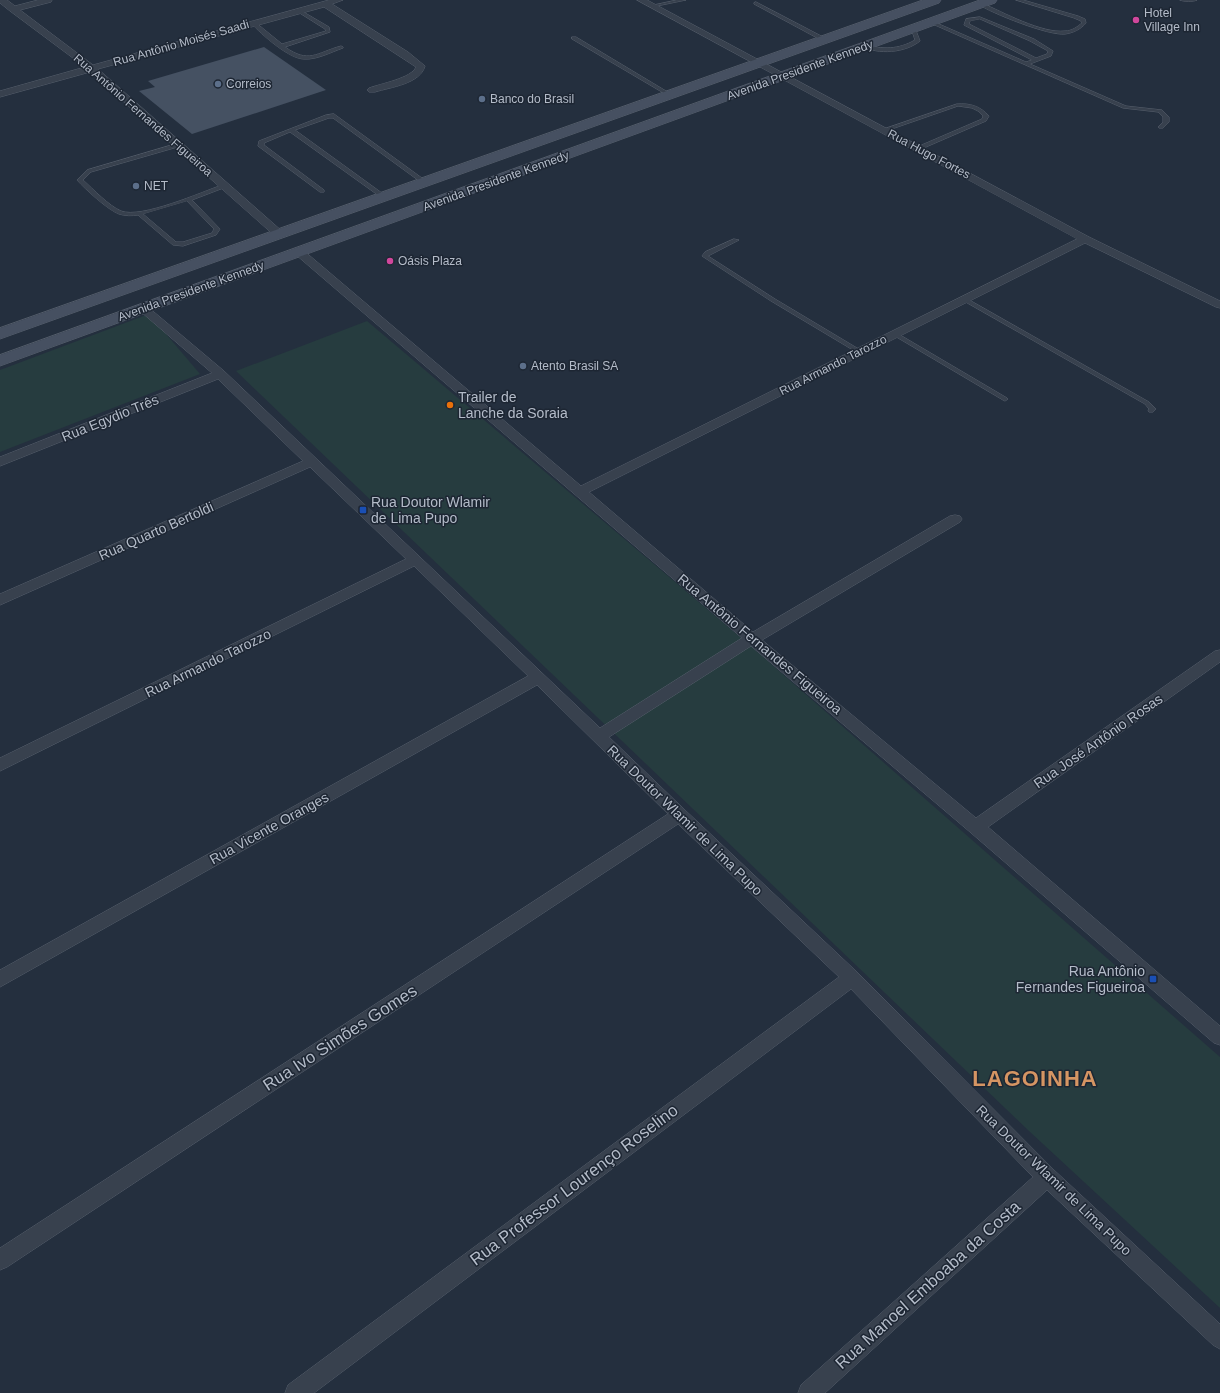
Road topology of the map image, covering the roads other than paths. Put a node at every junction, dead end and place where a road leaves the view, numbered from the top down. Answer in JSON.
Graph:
{"nodes":[{"id":1,"x":2,"y":0,"type":"edge"},
{"id":2,"x":48,"y":0,"type":"edge"},
{"id":3,"x":339,"y":0,"type":"edge"},
{"id":4,"x":641,"y":0,"type":"edge"},
{"id":5,"x":684,"y":0,"type":"edge"},
{"id":6,"x":935,"y":0,"type":"edge"},
{"id":7,"x":1018,"y":0,"type":"edge"},
{"id":8,"x":1182,"y":0,"type":"edge"},
{"id":9,"x":1195,"y":0,"type":"edge"},
{"id":10,"x":985,"y":2,"type":"edge"},
{"id":11,"x":756,"y":3,"type":"dead end"},
{"id":12,"x":326,"y":4,"type":"junction"},
{"id":13,"x":652,"y":6,"type":"junction"},
{"id":14,"x":13,"y":9,"type":"junction"},
{"id":15,"x":300,"y":11,"type":"junction"},
{"id":16,"x":930,"y":22,"type":"junction"},
{"id":17,"x":252,"y":23,"type":"junction"},
{"id":18,"x":865,"y":25,"type":"junction"},
{"id":19,"x":913,"y":28,"type":"junction"},
{"id":20,"x":889,"y":37,"type":"junction"},
{"id":21,"x":574,"y":38,"type":"dead end"},
{"id":22,"x":823,"y":39,"type":"junction"},
{"id":23,"x":282,"y":46,"type":"junction"},
{"id":24,"x":864,"y":46,"type":"junction"},
{"id":25,"x":341,"y":47,"type":"dead end"},
{"id":26,"x":1036,"y":60,"type":"junction"},
{"id":27,"x":759,"y":63,"type":"junction"},
{"id":28,"x":1025,"y":64,"type":"junction"},
{"id":29,"x":91,"y":68,"type":"junction"},
{"id":30,"x":783,"y":76,"type":"junction"},
{"id":31,"x":372,"y":90,"type":"dead end"},
{"id":32,"x":0,"y":94,"type":"edge"},
{"id":33,"x":669,"y":94,"type":"junction"},
{"id":34,"x":1161,"y":127,"type":"dead end"},
{"id":35,"x":291,"y":130,"type":"junction"},
{"id":36,"x":884,"y":130,"type":"junction"},
{"id":37,"x":179,"y":145,"type":"junction"},
{"id":38,"x":918,"y":148,"type":"junction"},
{"id":39,"x":496,"y":157,"type":"junction"},
{"id":40,"x":518,"y":172,"type":"junction"},
{"id":41,"x":424,"y":182,"type":"junction"},
{"id":42,"x":224,"y":186,"type":"junction"},
{"id":43,"x":322,"y":191,"type":"dead end"},
{"id":44,"x":384,"y":197,"type":"junction"},
{"id":45,"x":188,"y":199,"type":"junction"},
{"id":46,"x":139,"y":212,"type":"junction"},
{"id":47,"x":279,"y":234,"type":"junction"},
{"id":48,"x":1085,"y":238,"type":"junction"},
{"id":49,"x":736,"y":240,"type":"dead end"},
{"id":50,"x":299,"y":252,"type":"junction"},
{"id":51,"x":134,"y":286,"type":"junction"},
{"id":52,"x":964,"y":299,"type":"junction"},
{"id":53,"x":1220,"y":305,"type":"edge"},
{"id":54,"x":144,"y":309,"type":"junction"},
{"id":55,"x":0,"y":334,"type":"edge"},
{"id":56,"x":895,"y":334,"type":"junction"},
{"id":57,"x":860,"y":352,"type":"junction"},
{"id":58,"x":0,"y":361,"type":"edge"},
{"id":59,"x":220,"y":374,"type":"junction"},
{"id":60,"x":1005,"y":399,"type":"dead end"},
{"id":61,"x":1152,"y":411,"type":"dead end"},
{"id":62,"x":0,"y":462,"type":"edge"},
{"id":63,"x":311,"y":462,"type":"junction"},
{"id":64,"x":581,"y":491,"type":"junction"},
{"id":65,"x":955,"y":518,"type":"dead end"},
{"id":66,"x":416,"y":560,"type":"junction"},
{"id":67,"x":0,"y":600,"type":"edge"},
{"id":68,"x":752,"y":639,"type":"junction"},
{"id":69,"x":1220,"y":654,"type":"edge"},
{"id":70,"x":538,"y":677,"type":"junction"},
{"id":71,"x":599,"y":736,"type":"junction"},
{"id":72,"x":0,"y":765,"type":"edge"},
{"id":73,"x":679,"y":815,"type":"junction"},
{"id":74,"x":976,"y":827,"type":"junction"},
{"id":75,"x":852,"y":978,"type":"junction"},
{"id":76,"x":0,"y":979,"type":"edge"},
{"id":77,"x":1220,"y":1037,"type":"edge"},
{"id":78,"x":1047,"y":1177,"type":"junction"},
{"id":79,"x":0,"y":1260,"type":"edge"},
{"id":80,"x":1220,"y":1338,"type":"edge"},
{"id":81,"x":296,"y":1393,"type":"edge"},
{"id":82,"x":809,"y":1393,"type":"edge"}],
"edges":[{"from":1,"to":14,"type":"street","name":"Rua Antônio Fernandes Figueiroa"},
{"from":2,"to":14,"type":"street"},
{"from":3,"to":12,"type":"street","name":"Rua Antônio Moisés Saadi"},
{"from":4,"to":13,"type":"street","name":"Rua Hugo Fortes"},
{"from":5,"to":13,"type":"lane"},
{"from":6,"to":18,"type":"main road","name":"Avenida Presidente Kennedy"},
{"from":7,"to":10,"type":"lane"},
{"from":8,"to":9,"type":"lane"},
{"from":10,"to":16,"type":"main road","name":"Avenida Presidente Kennedy"},
{"from":11,"to":22,"type":"lane"},
{"from":12,"to":15,"type":"street","name":"Rua Antônio Moisés Saadi"},
{"from":12,"to":31,"type":"street"},
{"from":13,"to":27,"type":"street","name":"Rua Hugo Fortes"},
{"from":14,"to":29,"type":"street","name":"Rua Antônio Fernandes Figueiroa"},
{"from":15,"to":17,"type":"street","name":"Rua Antônio Moisés Saadi"},
{"from":15,"to":23,"type":"lane"},
{"from":16,"to":19,"type":"main road","name":"Avenida Presidente Kennedy"},
{"from":16,"to":28,"type":"lane"},
{"from":17,"to":23,"type":"lane"},
{"from":17,"to":29,"type":"street","name":"Rua Antônio Moisés Saadi"},
{"from":18,"to":20,"type":"main road"},
{"from":18,"to":22,"type":"main road","name":"Avenida Presidente Kennedy"},
{"from":19,"to":20,"type":"main road","name":"Avenida Presidente Kennedy"},
{"from":19,"to":24,"type":"lane"},
{"from":20,"to":24,"type":"main road","name":"Avenida Presidente Kennedy"},
{"from":21,"to":33,"type":"lane"},
{"from":22,"to":27,"type":"main road","name":"Avenida Presidente Kennedy"},
{"from":23,"to":25,"type":"lane"},
{"from":24,"to":30,"type":"main road","name":"Avenida Presidente Kennedy"},
{"from":26,"to":26,"type":"lane"},
{"from":26,"to":28,"type":"lane"},
{"from":27,"to":30,"type":"street","name":"Rua Hugo Fortes"},
{"from":27,"to":33,"type":"main road","name":"Avenida Presidente Kennedy"},
{"from":28,"to":34,"type":"lane"},
{"from":29,"to":32,"type":"street","name":"Rua Antônio Moisés Saadi"},
{"from":29,"to":37,"type":"street","name":"Rua Antônio Fernandes Figueiroa"},
{"from":30,"to":36,"type":"street","name":"Rua Hugo Fortes"},
{"from":30,"to":40,"type":"main road","name":"Avenida Presidente Kennedy"},
{"from":33,"to":39,"type":"main road","name":"Avenida Presidente Kennedy"},
{"from":35,"to":41,"type":"lane"},
{"from":35,"to":43,"type":"lane"},
{"from":35,"to":44,"type":"lane"},
{"from":36,"to":38,"type":"street","name":"Rua Hugo Fortes"},
{"from":36,"to":38,"type":"lane"},
{"from":37,"to":42,"type":"street","name":"Rua Antônio Fernandes Figueiroa"},
{"from":37,"to":46,"type":"lane"},
{"from":38,"to":48,"type":"street","name":"Rua Hugo Fortes"},
{"from":39,"to":40,"type":"main road"},
{"from":39,"to":41,"type":"main road","name":"Avenida Presidente Kennedy"},
{"from":40,"to":50,"type":"main road","name":"Avenida Presidente Kennedy"},
{"from":41,"to":44,"type":"main road","name":"Avenida Presidente Kennedy"},
{"from":42,"to":45,"type":"lane"},
{"from":42,"to":47,"type":"street","name":"Rua Antônio Fernandes Figueiroa"},
{"from":44,"to":47,"type":"main road","name":"Avenida Presidente Kennedy"},
{"from":45,"to":46,"type":"lane"},
{"from":45,"to":46,"type":"lane"},
{"from":47,"to":50,"type":"main road"},
{"from":47,"to":51,"type":"main road","name":"Avenida Presidente Kennedy"},
{"from":48,"to":52,"type":"street","name":"Rua Armando Tarozzo"},
{"from":48,"to":53,"type":"street","name":"Rua Hugo Fortes"},
{"from":49,"to":57,"type":"lane"},
{"from":50,"to":54,"type":"main road","name":"Avenida Presidente Kennedy"},
{"from":50,"to":64,"type":"street","name":"Rua Antônio Fernandes Figueiroa"},
{"from":51,"to":54,"type":"main road"},
{"from":51,"to":55,"type":"main road","name":"Avenida Presidente Kennedy"},
{"from":52,"to":56,"type":"street","name":"Rua Armando Tarozzo"},
{"from":52,"to":61,"type":"lane"},
{"from":54,"to":58,"type":"main road","name":"Avenida Presidente Kennedy"},
{"from":54,"to":59,"type":"street","name":"Rua Doutor Wlamir de Lima Pupo"},
{"from":56,"to":57,"type":"street","name":"Rua Armando Tarozzo"},
{"from":56,"to":60,"type":"lane"},
{"from":57,"to":64,"type":"street","name":"Rua Armando Tarozzo"},
{"from":59,"to":62,"type":"street","name":"Rua Egydio Três"},
{"from":59,"to":63,"type":"street","name":"Rua Doutor Wlamir de Lima Pupo"},
{"from":63,"to":66,"type":"street","name":"Rua Doutor Wlamir de Lima Pupo"},
{"from":63,"to":67,"type":"street","name":"Rua Quarto Bertoldi"},
{"from":64,"to":68,"type":"street","name":"Rua Antônio Fernandes Figueiroa"},
{"from":65,"to":68,"type":"street"},
{"from":66,"to":70,"type":"street","name":"Rua Doutor Wlamir de Lima Pupo"},
{"from":66,"to":72,"type":"street","name":"Rua Armando Tarozzo"},
{"from":68,"to":71,"type":"street"},
{"from":68,"to":74,"type":"street","name":"Rua Antônio Fernandes Figueiroa"},
{"from":69,"to":74,"type":"street","name":"Rua José Antônio Rosas"},
{"from":70,"to":71,"type":"street","name":"Rua Doutor Wlamir de Lima Pupo"},
{"from":70,"to":76,"type":"street","name":"Rua Vicente Oranges"},
{"from":71,"to":73,"type":"street","name":"Rua Doutor Wlamir de Lima Pupo"},
{"from":73,"to":75,"type":"street","name":"Rua Doutor Wlamir de Lima Pupo"},
{"from":73,"to":79,"type":"street","name":"Rua Ivo Simões Gomes"},
{"from":74,"to":77,"type":"street","name":"Rua Antônio Fernandes Figueiroa"},
{"from":75,"to":78,"type":"street","name":"Rua Doutor Wlamir de Lima Pupo"},
{"from":75,"to":81,"type":"street","name":"Rua Professor Lourenço Roselino"},
{"from":78,"to":80,"type":"street","name":"Rua Doutor Wlamir de Lima Pupo"},
{"from":78,"to":82,"type":"street","name":"Rua Manoel Emboaba da Costa"}]}
